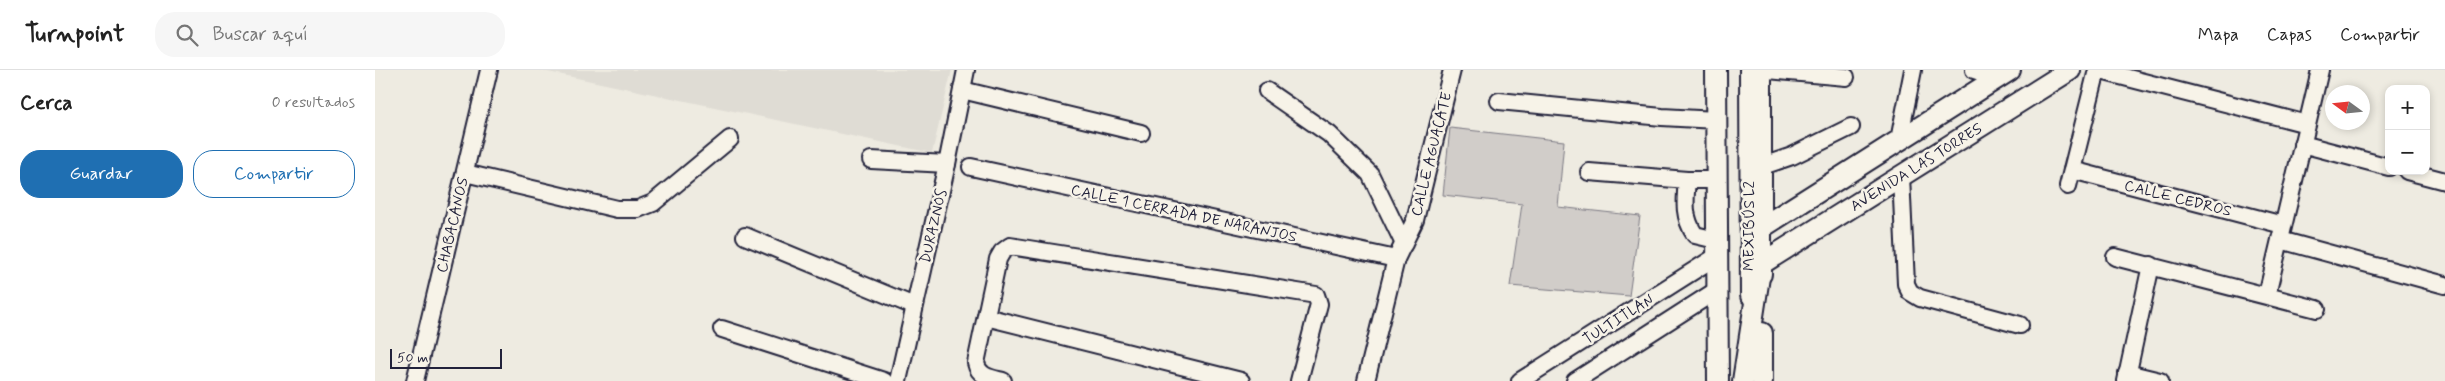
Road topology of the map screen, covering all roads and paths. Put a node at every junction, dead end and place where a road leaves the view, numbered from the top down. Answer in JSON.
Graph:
{"nodes":[{"id":1,"x":489,"y":70,"type":"edge"},
{"id":2,"x":966,"y":70,"type":"edge"},
{"id":3,"x":1452,"y":70,"type":"edge"},
{"id":4,"x":1716,"y":70,"type":"edge"},
{"id":5,"x":1722,"y":70,"type":"edge"},
{"id":6,"x":1748,"y":70,"type":"edge"},
{"id":7,"x":1761,"y":70,"type":"edge"},
{"id":8,"x":1768,"y":70,"type":"edge"},
{"id":9,"x":1913,"y":70,"type":"edge"},
{"id":10,"x":1974,"y":70,"type":"edge"},
{"id":11,"x":2070,"y":70,"type":"edge"},
{"id":12,"x":2097,"y":70,"type":"edge"},
{"id":13,"x":2320,"y":70,"type":"edge"},
{"id":14,"x":2004,"y":74,"type":"edge"},
{"id":15,"x":1846,"y":78,"type":"dead end"},
{"id":16,"x":962,"y":90,"type":"junction"},
{"id":17,"x":1267,"y":91,"type":"dead end"},
{"id":18,"x":1499,"y":101,"type":"dead end"},
{"id":19,"x":1716,"y":120,"type":"junction"},
{"id":20,"x":2307,"y":124,"type":"junction"},
{"id":21,"x":1851,"y":127,"type":"dead end"},
{"id":22,"x":1141,"y":133,"type":"dead end"},
{"id":23,"x":729,"y":139,"type":"dead end"},
{"id":24,"x":1899,"y":140,"type":"junction"},
{"id":25,"x":2303,"y":144,"type":"junction"},
{"id":26,"x":871,"y":160,"type":"dead end"},
{"id":27,"x":947,"y":164,"type":"junction"},
{"id":28,"x":2385,"y":165,"type":"edge"},
{"id":29,"x":971,"y":167,"type":"dead end"},
{"id":30,"x":1755,"y":169,"type":"junction"},
{"id":31,"x":1589,"y":172,"type":"dead end"},
{"id":32,"x":465,"y":173,"type":"junction"},
{"id":33,"x":2421,"y":175,"type":"edge"},
{"id":34,"x":1901,"y":176,"type":"junction"},
{"id":35,"x":1687,"y":180,"type":"junction"},
{"id":36,"x":1716,"y":180,"type":"junction"},
{"id":37,"x":2445,"y":182,"type":"edge"},
{"id":38,"x":1761,"y":228,"type":"junction"},
{"id":39,"x":2282,"y":232,"type":"junction"},
{"id":40,"x":745,"y":236,"type":"dead end"},
{"id":41,"x":1404,"y":244,"type":"junction"},
{"id":42,"x":1716,"y":248,"type":"junction"},
{"id":43,"x":2115,"y":257,"type":"dead end"},
{"id":44,"x":1396,"y":259,"type":"junction"},
{"id":45,"x":1761,"y":264,"type":"junction"},
{"id":46,"x":2151,"y":266,"type":"junction"},
{"id":47,"x":2445,"y":285,"type":"edge"},
{"id":48,"x":1717,"y":290,"type":"junction"},
{"id":49,"x":2267,"y":295,"type":"junction"},
{"id":50,"x":914,"y":306,"type":"junction"},
{"id":51,"x":2317,"y":309,"type":"dead end"},
{"id":52,"x":986,"y":317,"type":"junction"},
{"id":53,"x":2020,"y":326,"type":"dead end"},
{"id":54,"x":722,"y":329,"type":"dead end"},
{"id":55,"x":1748,"y":356,"type":"junction"},
{"id":56,"x":2127,"y":377,"type":"edge"},
{"id":57,"x":415,"y":381,"type":"edge"},
{"id":58,"x":884,"y":381,"type":"edge"},
{"id":59,"x":898,"y":381,"type":"edge"},
{"id":60,"x":1003,"y":381,"type":"edge"},
{"id":61,"x":1241,"y":381,"type":"edge"},
{"id":62,"x":1299,"y":381,"type":"edge"},
{"id":63,"x":1366,"y":381,"type":"edge"},
{"id":64,"x":1520,"y":381,"type":"edge"},
{"id":65,"x":1575,"y":381,"type":"edge"},
{"id":66,"x":1718,"y":381,"type":"edge"},
{"id":67,"x":1723,"y":381,"type":"edge"},
{"id":68,"x":1749,"y":381,"type":"edge"},
{"id":69,"x":2160,"y":381,"type":"edge"}],
"edges":[{"from":1,"to":32,"type":"street","name":"CHABACANOS"},
{"from":2,"to":16,"type":"street","name":"DURAZNOS"},
{"from":3,"to":41,"type":"street","name":"CALLE AGUACATE"},
{"from":4,"to":19,"type":"main road"},
{"from":5,"to":67,"type":"street","name":"MEXIBÚS L2"},
{"from":6,"to":30,"type":"street","name":"MEXIBÚS L2"},
{"from":7,"to":30,"type":"main road"},
{"from":8,"to":15,"type":"street"},
{"from":9,"to":24,"type":"street"},
{"from":10,"to":14,"type":"street"},
{"from":11,"to":34,"type":"main road","name":"AVENIDA LAS TORRES"},
{"from":12,"to":20,"type":"street"},
{"from":12,"to":39,"type":"street","name":"CALLE CEDROS"},
{"from":13,"to":20,"type":"street"},
{"from":14,"to":24,"type":"main road","name":"AVENIDA LAS TORRES"},
{"from":16,"to":22,"type":"street"},
{"from":16,"to":27,"type":"street","name":"DURAZNOS"},
{"from":17,"to":41,"type":"street"},
{"from":18,"to":19,"type":"street"},
{"from":19,"to":36,"type":"main road"},
{"from":20,"to":25,"type":"street"},
{"from":21,"to":30,"type":"street"},
{"from":23,"to":32,"type":"street"},
{"from":24,"to":38,"type":"main road","name":"AVENIDA LAS TORRES"},
{"from":25,"to":28,"type":"street"},
{"from":25,"to":39,"type":"street"},
{"from":26,"to":27,"type":"street"},
{"from":27,"to":50,"type":"street","name":"DURAZNOS"},
{"from":29,"to":44,"type":"street","name":"CALLE 1 CERRADA DE NARANJOS"},
{"from":30,"to":38,"type":"main road"},
{"from":30,"to":55,"type":"street","name":"MEXIBÚS L2"},
{"from":31,"to":35,"type":"street"},
{"from":32,"to":57,"type":"street","name":"CHABACANOS"},
{"from":33,"to":37,"type":"street"},
{"from":34,"to":45,"type":"main road","name":"AVENIDA LAS TORRES"},
{"from":34,"to":53,"type":"street"},
{"from":35,"to":36,"type":"street"},
{"from":35,"to":42,"type":"street"},
{"from":36,"to":42,"type":"main road"},
{"from":38,"to":45,"type":"main road"},
{"from":39,"to":47,"type":"street","name":"CALLE CEDROS"},
{"from":39,"to":49,"type":"street"},
{"from":40,"to":50,"type":"street"},
{"from":41,"to":44,"type":"street","name":"CALLE AGUACATE"},
{"from":42,"to":48,"type":"main road"},
{"from":42,"to":64,"type":"street","name":"TULTITLAN"},
{"from":43,"to":46,"type":"street"},
{"from":44,"to":63,"type":"street","name":"CALLE AGUACATE"},
{"from":45,"to":55,"type":"main road"},
{"from":45,"to":68,"type":"main road"},
{"from":46,"to":49,"type":"street"},
{"from":46,"to":56,"type":"street"},
{"from":48,"to":65,"type":"street","name":"TULTITLAN"},
{"from":48,"to":66,"type":"main road"},
{"from":49,"to":51,"type":"street"},
{"from":50,"to":59,"type":"street","name":"DURAZNOS"},
{"from":52,"to":60,"type":"street"},
{"from":52,"to":61,"type":"street"},
{"from":52,"to":62,"type":"street"},
{"from":54,"to":58,"type":"street"},
{"from":55,"to":68,"type":"main road"},
{"from":56,"to":69,"type":"street"}]}
